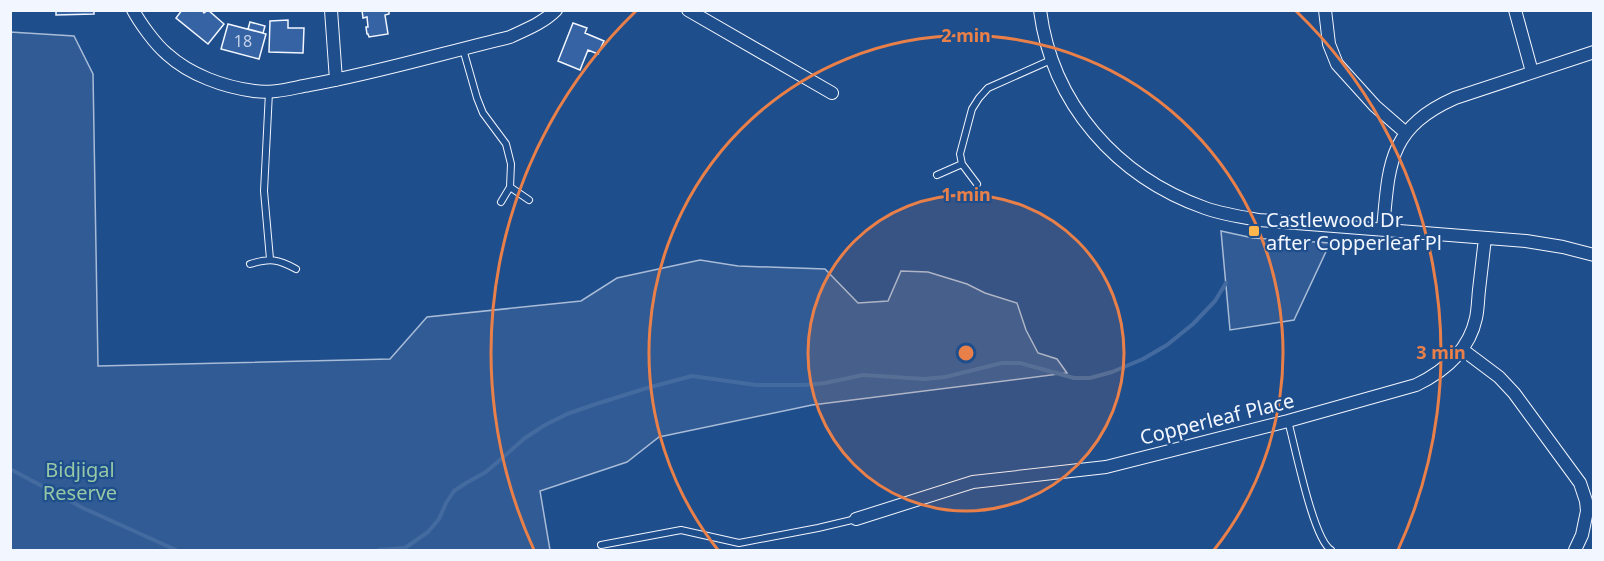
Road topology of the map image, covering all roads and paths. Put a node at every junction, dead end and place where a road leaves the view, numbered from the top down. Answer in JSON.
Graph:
{"nodes":[{"id":1,"x":133,"y":10,"type":"edge"},
{"id":2,"x":331,"y":10,"type":"edge"},
{"id":3,"x":556,"y":10,"type":"edge"},
{"id":4,"x":688,"y":10,"type":"edge"},
{"id":5,"x":1040,"y":10,"type":"edge"},
{"id":6,"x":1325,"y":10,"type":"edge"},
{"id":7,"x":1515,"y":10,"type":"edge"},
{"id":8,"x":463,"y":49,"type":"junction"},
{"id":9,"x":1593,"y":52,"type":"edge"},
{"id":10,"x":1051,"y":60,"type":"junction"},
{"id":11,"x":1532,"y":72,"type":"junction"},
{"id":12,"x":336,"y":81,"type":"junction"},
{"id":13,"x":269,"y":92,"type":"junction"},
{"id":14,"x":832,"y":93,"type":"dead end"},
{"id":15,"x":1406,"y":133,"type":"junction"},
{"id":16,"x":962,"y":164,"type":"junction"},
{"id":17,"x":938,"y":175,"type":"dead end"},
{"id":18,"x":977,"y":184,"type":"dead end"},
{"id":19,"x":510,"y":187,"type":"junction"},
{"id":20,"x":529,"y":200,"type":"dead end"},
{"id":21,"x":501,"y":202,"type":"dead end"},
{"id":22,"x":1383,"y":229,"type":"junction"},
{"id":23,"x":1485,"y":238,"type":"junction"},
{"id":24,"x":1593,"y":255,"type":"edge"},
{"id":25,"x":270,"y":259,"type":"junction"},
{"id":26,"x":250,"y":264,"type":"dead end"},
{"id":27,"x":296,"y":269,"type":"dead end"},
{"id":28,"x":1463,"y":350,"type":"junction"},
{"id":29,"x":1288,"y":421,"type":"junction"},
{"id":30,"x":856,"y":519,"type":"joint"},
{"id":31,"x":601,"y":545,"type":"dead end"},
{"id":32,"x":1327,"y":549,"type":"edge"},
{"id":33,"x":1575,"y":550,"type":"edge"}],
"edges":[{"from":1,"to":13,"type":"street"},
{"from":2,"to":12,"type":"street"},
{"from":3,"to":8,"type":"street"},
{"from":4,"to":14,"type":"street"},
{"from":5,"to":10,"type":"street"},
{"from":6,"to":15,"type":"street"},
{"from":7,"to":11,"type":"street"},
{"from":8,"to":12,"type":"street"},
{"from":8,"to":19,"type":"lane"},
{"from":9,"to":11,"type":"street"},
{"from":10,"to":16,"type":"lane"},
{"from":10,"to":22,"type":"street"},
{"from":11,"to":15,"type":"street"},
{"from":12,"to":13,"type":"street"},
{"from":13,"to":25,"type":"lane"},
{"from":15,"to":22,"type":"street"},
{"from":16,"to":17,"type":"lane"},
{"from":16,"to":18,"type":"lane"},
{"from":19,"to":20,"type":"lane"},
{"from":19,"to":21,"type":"lane"},
{"from":22,"to":23,"type":"street"},
{"from":23,"to":24,"type":"street"},
{"from":23,"to":28,"type":"street","name":"Copperleaf Place"},
{"from":25,"to":26,"type":"lane"},
{"from":25,"to":27,"type":"lane"},
{"from":28,"to":29,"type":"street","name":"Copperleaf Place"},
{"from":28,"to":33,"type":"street"},
{"from":29,"to":30,"type":"street","name":"Copperleaf Place"},
{"from":29,"to":32,"type":"lane"},
{"from":30,"to":31,"type":"lane"}]}
